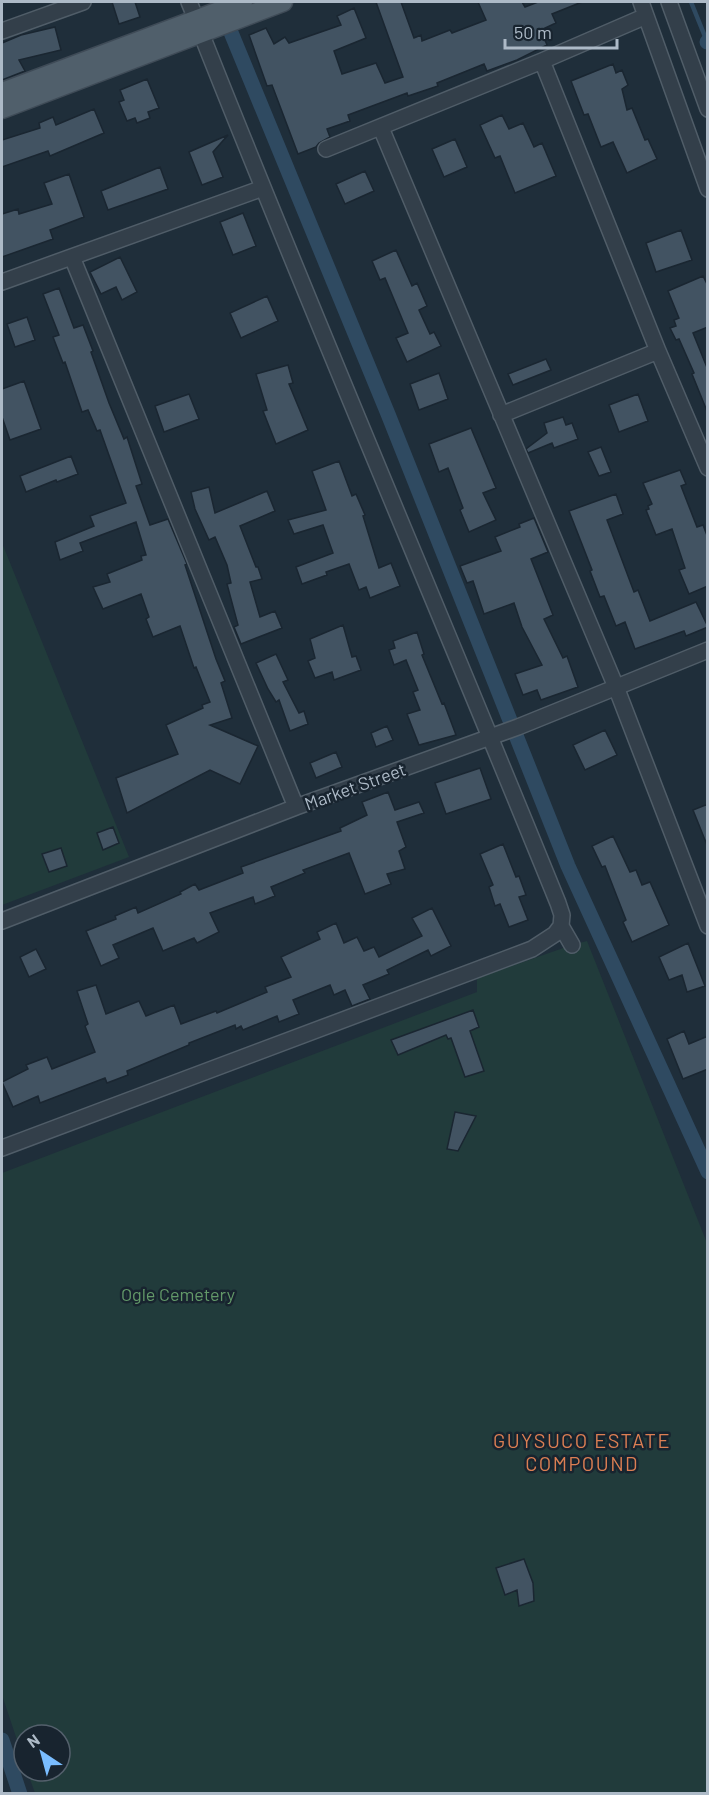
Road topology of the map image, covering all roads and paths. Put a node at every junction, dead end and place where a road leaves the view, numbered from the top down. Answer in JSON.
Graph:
{"nodes":[{"id":1,"x":83,"y":2,"type":"edge"},
{"id":2,"x":189,"y":2,"type":"edge"},
{"id":3,"x":283,"y":2,"type":"edge"},
{"id":4,"x":669,"y":2,"type":"edge"},
{"id":5,"x":235,"y":9,"type":"edge"},
{"id":6,"x":644,"y":9,"type":"edge"},
{"id":7,"x":205,"y":23,"type":"junction"},
{"id":8,"x":2,"y":31,"type":"edge"},
{"id":9,"x":542,"y":61,"type":"junction"},
{"id":10,"x":2,"y":92,"type":"edge"},
{"id":11,"x":2,"y":109,"type":"edge"},
{"id":12,"x":708,"y":110,"type":"edge"},
{"id":13,"x":381,"y":128,"type":"junction"},
{"id":14,"x":326,"y":149,"type":"dead end"},
{"id":15,"x":263,"y":188,"type":"junction"},
{"id":16,"x":708,"y":189,"type":"edge"},
{"id":17,"x":72,"y":257,"type":"junction"},
{"id":18,"x":2,"y":282,"type":"edge"},
{"id":19,"x":658,"y":351,"type":"junction"},
{"id":20,"x":501,"y":415,"type":"junction"},
{"id":21,"x":708,"y":468,"type":"edge"},
{"id":22,"x":708,"y":650,"type":"edge"},
{"id":23,"x":616,"y":687,"type":"junction"},
{"id":24,"x":495,"y":735,"type":"junction"},
{"id":25,"x":296,"y":807,"type":"junction"},
{"id":26,"x":2,"y":921,"type":"edge"},
{"id":27,"x":561,"y":926,"type":"junction"},
{"id":28,"x":708,"y":926,"type":"edge"},
{"id":29,"x":572,"y":945,"type":"dead end"},
{"id":30,"x":2,"y":1148,"type":"edge"}],
"edges":[{"from":1,"to":8,"type":"street"},
{"from":2,"to":7,"type":"street"},
{"from":3,"to":5,"type":"main road"},
{"from":4,"to":12,"type":"street"},
{"from":5,"to":7,"type":"main road"},
{"from":6,"to":9,"type":"street"},
{"from":6,"to":16,"type":"street"},
{"from":7,"to":10,"type":"main road"},
{"from":7,"to":11,"type":"main road"},
{"from":7,"to":15,"type":"street"},
{"from":9,"to":13,"type":"street"},
{"from":9,"to":19,"type":"street"},
{"from":13,"to":14,"type":"street"},
{"from":13,"to":20,"type":"street"},
{"from":15,"to":17,"type":"street"},
{"from":15,"to":24,"type":"street"},
{"from":17,"to":18,"type":"street"},
{"from":17,"to":25,"type":"street"},
{"from":19,"to":20,"type":"street"},
{"from":19,"to":21,"type":"street"},
{"from":20,"to":23,"type":"street"},
{"from":22,"to":23,"type":"street","name":"Market Street"},
{"from":23,"to":24,"type":"street","name":"Market Street"},
{"from":23,"to":28,"type":"street"},
{"from":24,"to":25,"type":"street","name":"Market Street"},
{"from":24,"to":27,"type":"street"},
{"from":25,"to":26,"type":"street","name":"Market Street"},
{"from":27,"to":29,"type":"street"},
{"from":27,"to":30,"type":"street"}]}
